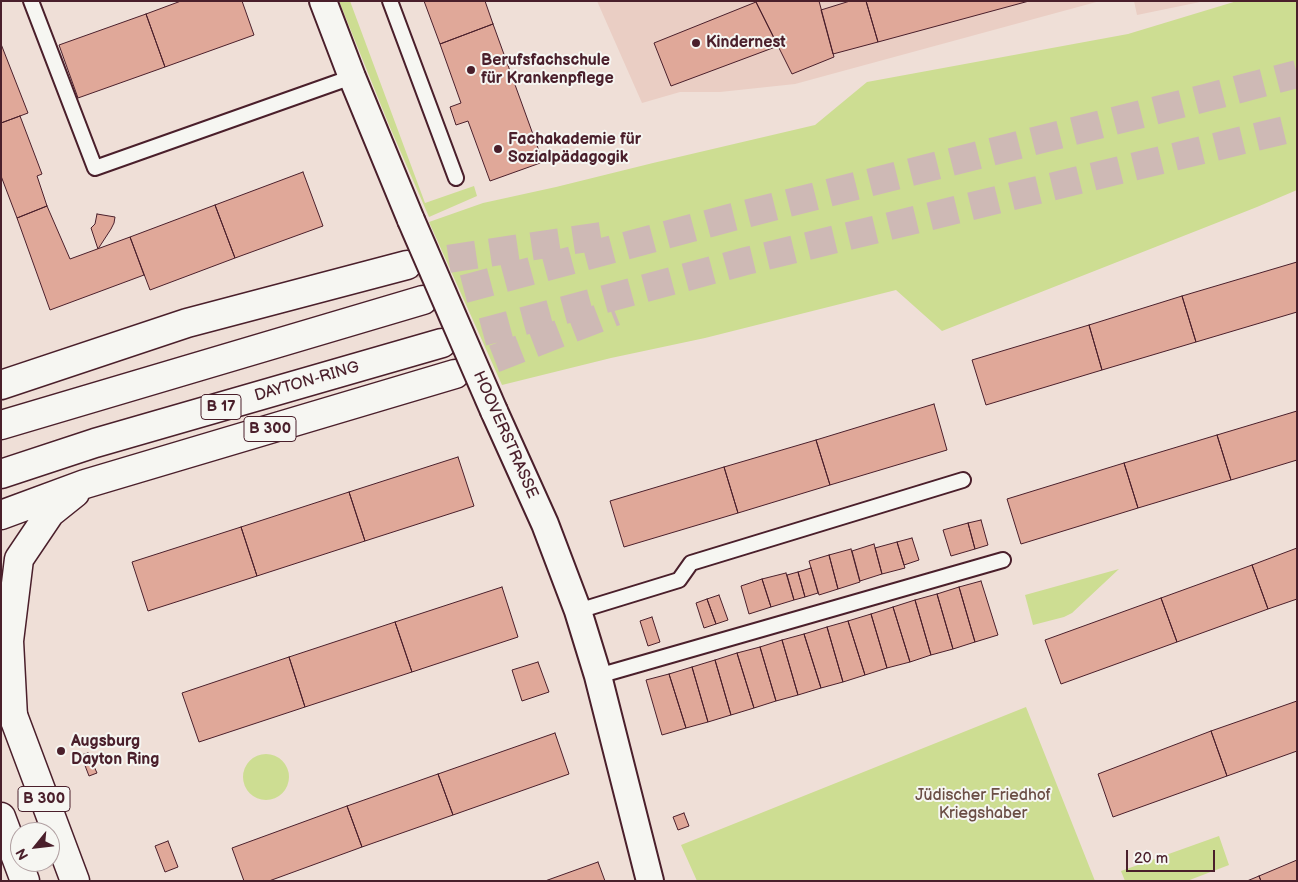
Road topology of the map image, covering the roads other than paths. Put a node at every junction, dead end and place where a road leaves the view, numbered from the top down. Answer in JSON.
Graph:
{"nodes":[{"id":1,"x":31,"y":1,"type":"edge"},
{"id":2,"x":323,"y":1,"type":"edge"},
{"id":3,"x":390,"y":1,"type":"edge"},
{"id":4,"x":352,"y":76,"type":"junction"},
{"id":5,"x":456,"y":178,"type":"dead end"},
{"id":6,"x":407,"y":265,"type":"tunnel mouth"},
{"id":7,"x":423,"y":300,"type":"tunnel mouth"},
{"id":8,"x":442,"y":343,"type":"tunnel mouth"},
{"id":9,"x":1,"y":367,"type":"edge"},
{"id":10,"x":41,"y":371,"type":"junction"},
{"id":11,"x":455,"y":374,"type":"tunnel mouth"},
{"id":12,"x":1,"y":385,"type":"edge"},
{"id":13,"x":1,"y":425,"type":"edge"},
{"id":14,"x":1,"y":474,"type":"edge"},
{"id":15,"x":963,"y":480,"type":"dead end"},
{"id":16,"x":86,"y":484,"type":"junction"},
{"id":17,"x":1,"y":514,"type":"edge"},
{"id":18,"x":1003,"y":560,"type":"dead end"},
{"id":19,"x":578,"y":611,"type":"junction"},
{"id":20,"x":598,"y":676,"type":"junction"},
{"id":21,"x":1,"y":686,"type":"edge"},
{"id":22,"x":13,"y":717,"type":"junction"},
{"id":23,"x":1,"y":817,"type":"edge"},
{"id":24,"x":25,"y":881,"type":"edge"},
{"id":25,"x":75,"y":881,"type":"edge"},
{"id":26,"x":650,"y":881,"type":"edge"}],
"edges":[{"from":1,"to":4,"type":"lane"},
{"from":2,"to":4,"type":"street","name":"HOOVERSTRASSE"},
{"from":3,"to":5,"type":"lane"},
{"from":4,"to":19,"type":"street","name":"HOOVERSTRASSE","bridge":true},
{"from":6,"to":10,"type":"main road"},
{"from":7,"to":13,"type":"main road"},
{"from":8,"to":14,"type":"main road","name":"DAYTON-RING","number":"B 17"},
{"from":9,"to":10,"type":"main road"},
{"from":10,"to":12,"type":"main road"},
{"from":11,"to":16,"type":"main road","number":"B 300"},
{"from":15,"to":19,"type":"lane"},
{"from":16,"to":17,"type":"main road"},
{"from":16,"to":22,"type":"main road","number":"B 300"},
{"from":18,"to":20,"type":"lane"},
{"from":19,"to":20,"type":"street","name":"HOOVERSTRASSE"},
{"from":20,"to":26,"type":"street","name":"HOOVERSTRASSE"},
{"from":21,"to":22,"type":"main road"},
{"from":22,"to":25,"type":"main road","number":"B 300"},
{"from":23,"to":24,"type":"main road","number":"B 300"}]}
